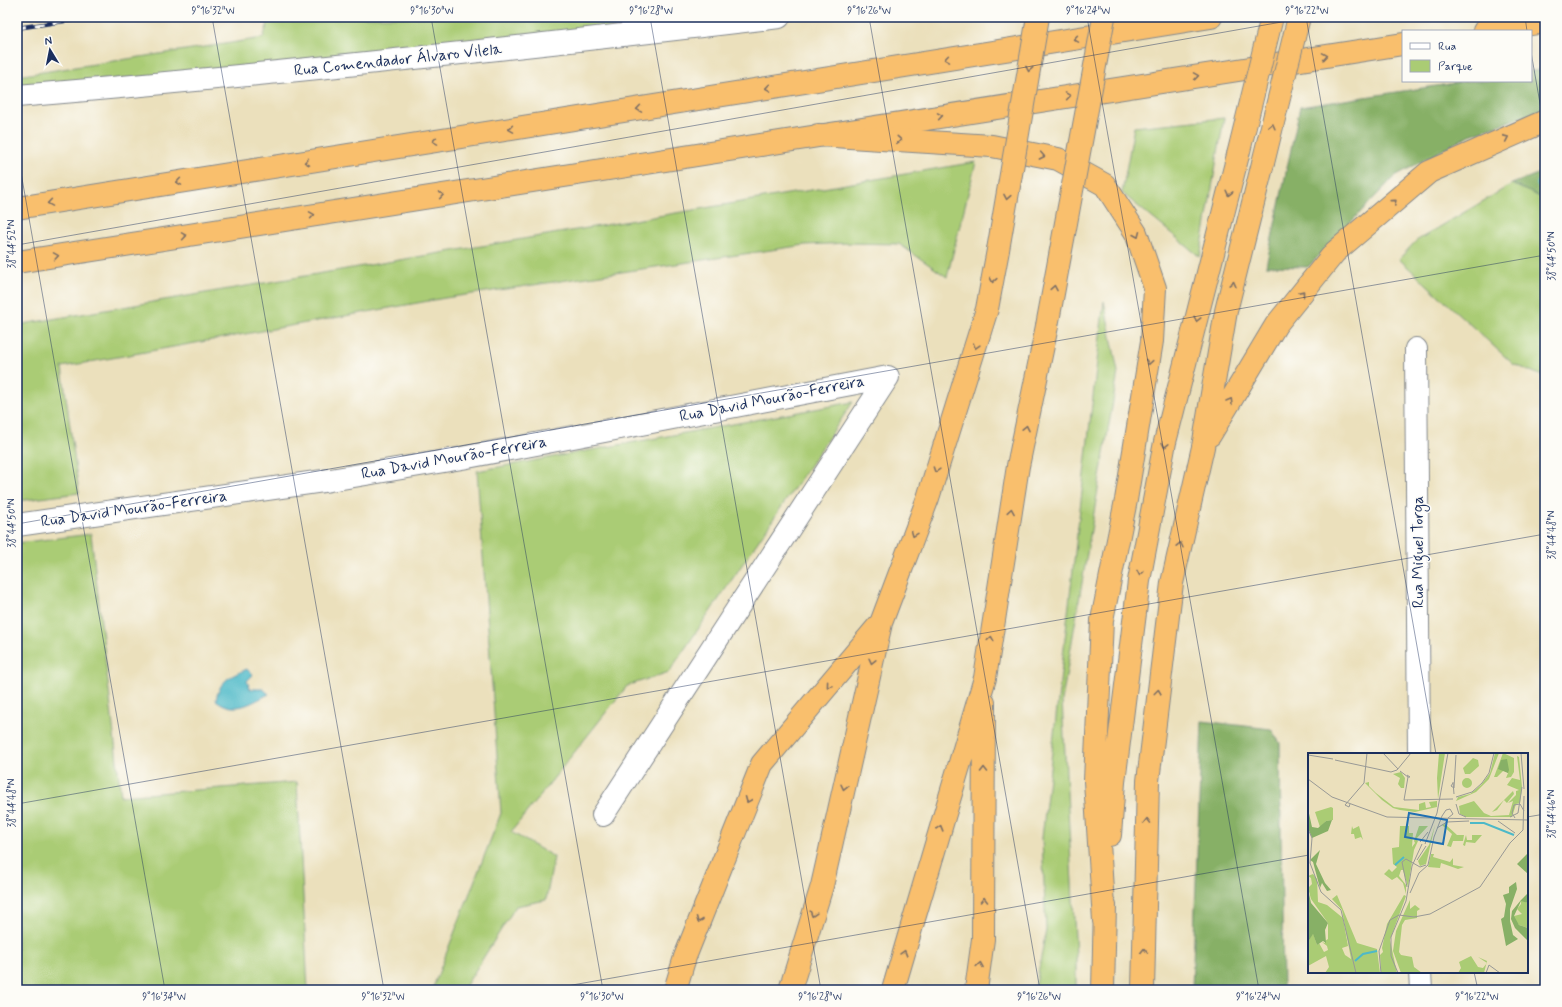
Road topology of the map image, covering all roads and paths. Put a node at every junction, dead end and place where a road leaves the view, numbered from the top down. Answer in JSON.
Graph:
{"nodes":[{"id":1,"x":779,"y":17,"type":"edge"},
{"id":2,"x":1038,"y":17,"type":"edge"},
{"id":3,"x":1104,"y":17,"type":"edge"},
{"id":4,"x":1211,"y":17,"type":"edge"},
{"id":5,"x":1272,"y":17,"type":"edge"},
{"id":6,"x":1299,"y":17,"type":"edge"},
{"id":7,"x":1545,"y":22,"type":"edge"},
{"id":8,"x":1491,"y":30,"type":"edge"},
{"id":9,"x":1402,"y":44,"type":"edge"},
{"id":10,"x":17,"y":96,"type":"edge"},
{"id":11,"x":1545,"y":121,"type":"edge"},
{"id":12,"x":818,"y":135,"type":"junction"},
{"id":13,"x":17,"y":208,"type":"edge"},
{"id":14,"x":17,"y":262,"type":"edge"},
{"id":15,"x":1416,"y":349,"type":"dead end"},
{"id":16,"x":1203,"y":446,"type":"junction"},
{"id":17,"x":17,"y":525,"type":"edge"},
{"id":18,"x":881,"y":622,"type":"junction"},
{"id":19,"x":985,"y":678,"type":"junction"},
{"id":20,"x":1419,"y":753,"type":"edge"},
{"id":21,"x":603,"y":815,"type":"dead end"},
{"id":22,"x":1104,"y":920,"type":"junction"},
{"id":23,"x":1420,"y":973,"type":"edge"},
{"id":24,"x":675,"y":990,"type":"edge"},
{"id":25,"x":790,"y":990,"type":"edge"},
{"id":26,"x":893,"y":990,"type":"edge"},
{"id":27,"x":976,"y":990,"type":"edge"},
{"id":28,"x":1103,"y":990,"type":"edge"},
{"id":29,"x":1143,"y":990,"type":"edge"},
{"id":30,"x":1420,"y":990,"type":"edge"}],
"edges":[{"from":1,"to":10,"type":"street","name":"Rua Comendador Álvaro Vilela"},
{"from":2,"to":18,"type":"highway","one_way":true,"bridge":true},
{"from":19,"to":3,"type":"highway","one_way":true,"bridge":true},
{"from":4,"to":13,"type":"highway","one_way":true},
{"from":5,"to":22,"type":"highway","one_way":true,"bridge":true},
{"from":16,"to":6,"type":"highway","one_way":true,"bridge":true},
{"from":7,"to":8,"type":"highway"},
{"from":12,"to":9,"type":"highway","one_way":true},
{"from":16,"to":11,"type":"highway","one_way":true},
{"from":14,"to":12,"type":"highway","one_way":true},
{"from":12,"to":22,"type":"highway","one_way":true},
{"from":15,"to":20,"type":"street","name":"Rua Miguel Torga"},
{"from":29,"to":16,"type":"highway","one_way":true},
{"from":17,"to":21,"type":"street","name":"Rua David Mourão-Ferreira"},
{"from":18,"to":24,"type":"highway","one_way":true},
{"from":18,"to":25,"type":"highway","one_way":true},
{"from":26,"to":19,"type":"highway","one_way":true},
{"from":27,"to":19,"type":"highway","one_way":true},
{"from":22,"to":28,"type":"highway"},
{"from":23,"to":30,"type":"street"}]}
